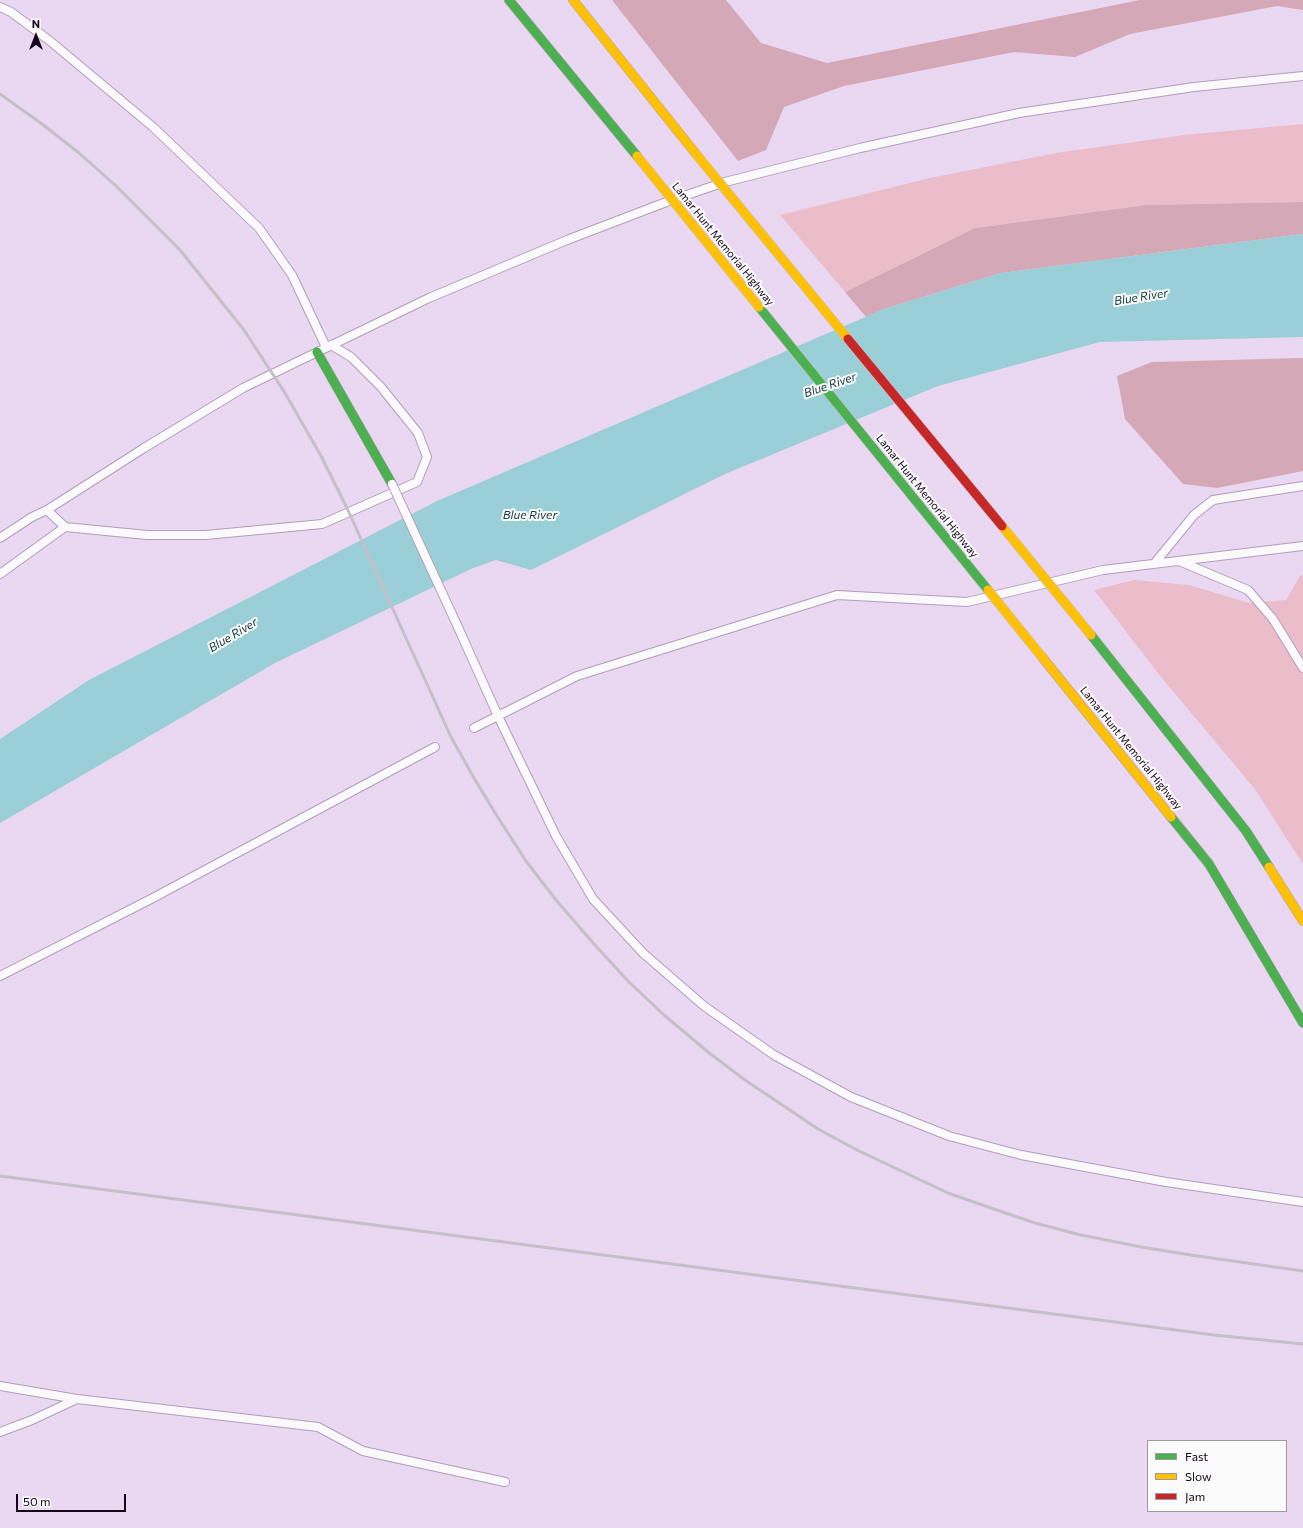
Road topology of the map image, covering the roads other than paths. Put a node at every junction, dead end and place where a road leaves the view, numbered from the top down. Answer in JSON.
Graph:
{"nodes":[{"id":1,"x":510,"y":0,"type":"edge"},
{"id":2,"x":573,"y":0,"type":"edge"},
{"id":3,"x":0,"y":7,"type":"edge"},
{"id":4,"x":1303,"y":76,"type":"edge"},
{"id":5,"x":329,"y":346,"type":"junction"},
{"id":6,"x":317,"y":352,"type":"junction"},
{"id":7,"x":392,"y":484,"type":"joint"},
{"id":8,"x":1303,"y":486,"type":"edge"},
{"id":9,"x":47,"y":510,"type":"junction"},
{"id":10,"x":65,"y":527,"type":"junction"},
{"id":11,"x":0,"y":538,"type":"edge"},
{"id":12,"x":1303,"y":546,"type":"edge"},
{"id":13,"x":1179,"y":561,"type":"junction"},
{"id":14,"x":1154,"y":564,"type":"junction"},
{"id":15,"x":0,"y":574,"type":"edge"},
{"id":16,"x":1303,"y":668,"type":"edge"},
{"id":17,"x":498,"y":716,"type":"junction"},
{"id":18,"x":474,"y":728,"type":"dead end"},
{"id":19,"x":435,"y":747,"type":"dead end"},
{"id":20,"x":1303,"y":921,"type":"edge"},
{"id":21,"x":0,"y":976,"type":"edge"},
{"id":22,"x":1303,"y":1023,"type":"edge"},
{"id":23,"x":1303,"y":1202,"type":"edge"},
{"id":24,"x":0,"y":1386,"type":"edge"},
{"id":25,"x":77,"y":1399,"type":"junction"},
{"id":26,"x":0,"y":1432,"type":"edge"},
{"id":27,"x":505,"y":1482,"type":"dead end"}],
"edges":[{"from":1,"to":22,"type":"main road","name":"Lamar Hunt Memorial Highway","bridge":true},
{"from":2,"to":20,"type":"main road","bridge":true},
{"from":3,"to":5,"type":"lane"},
{"from":4,"to":5,"type":"lane"},
{"from":5,"to":6,"type":"lane"},
{"from":5,"to":10,"type":"lane"},
{"from":6,"to":7,"type":"main road"},
{"from":6,"to":9,"type":"lane"},
{"from":7,"to":17,"type":"lane","bridge":true},
{"from":8,"to":14,"type":"lane"},
{"from":9,"to":10,"type":"lane"},
{"from":9,"to":11,"type":"lane"},
{"from":10,"to":15,"type":"lane"},
{"from":12,"to":13,"type":"lane"},
{"from":13,"to":14,"type":"lane"},
{"from":13,"to":16,"type":"lane"},
{"from":14,"to":17,"type":"lane"},
{"from":17,"to":18,"type":"lane"},
{"from":17,"to":23,"type":"lane"},
{"from":19,"to":21,"type":"lane"},
{"from":24,"to":25,"type":"lane"},
{"from":25,"to":26,"type":"lane"},
{"from":25,"to":27,"type":"lane"}]}
